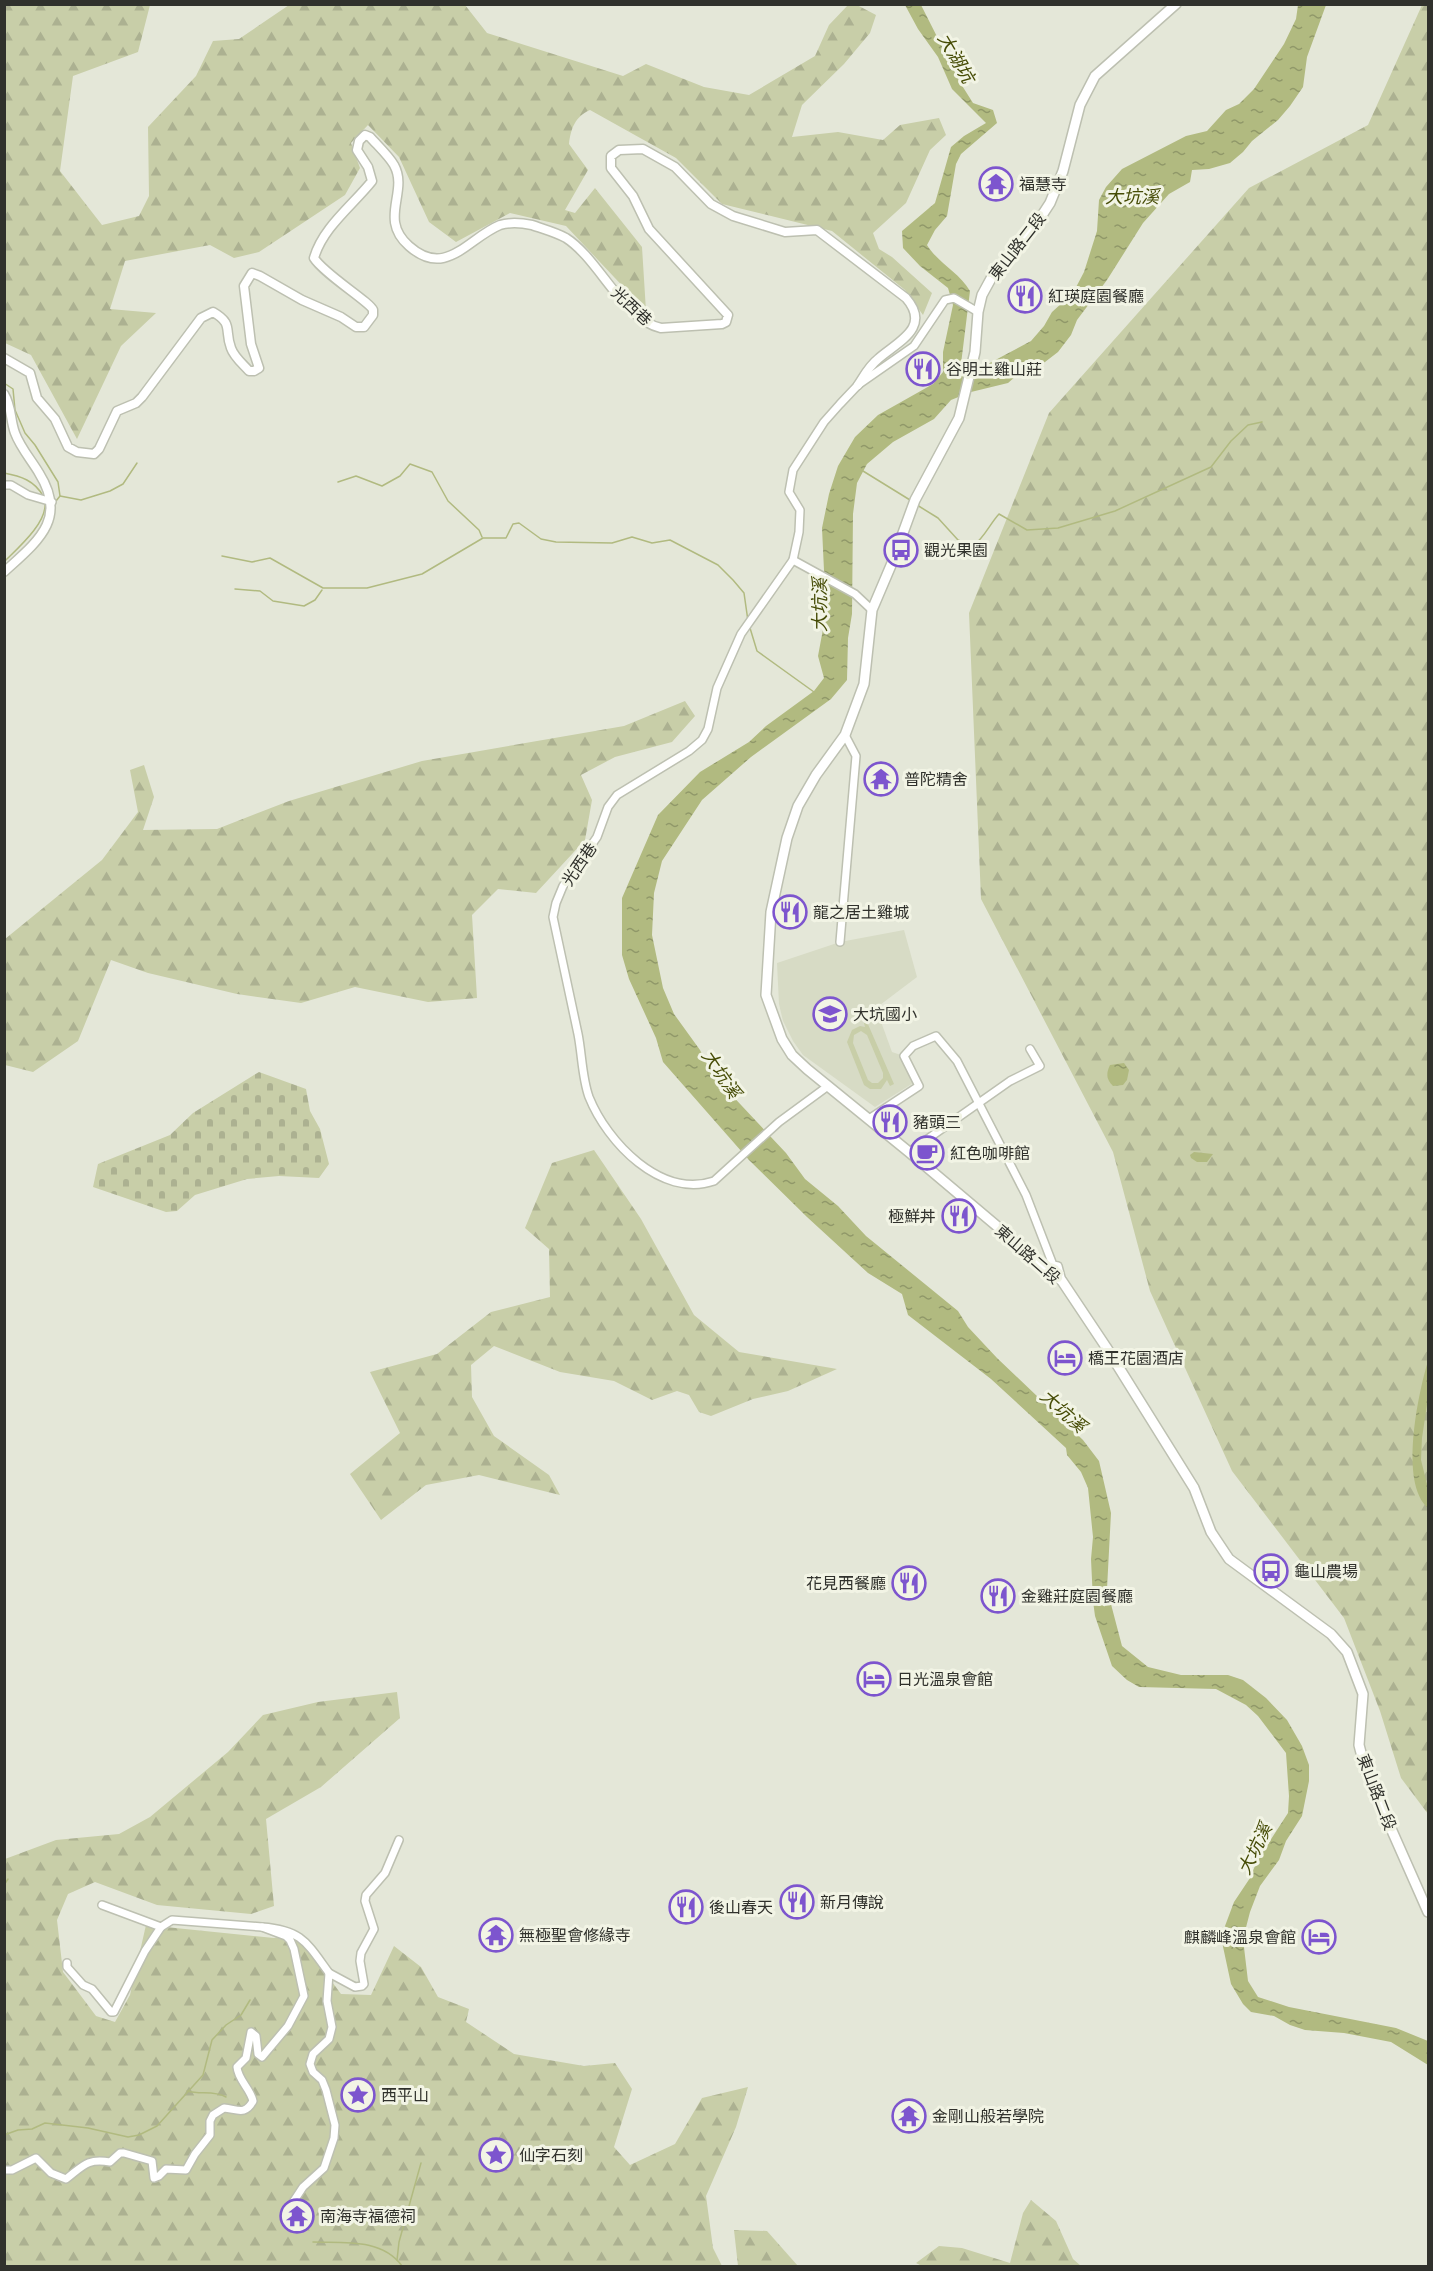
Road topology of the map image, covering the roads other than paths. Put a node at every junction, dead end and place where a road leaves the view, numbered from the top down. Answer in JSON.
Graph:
{"nodes":[{"id":1,"x":1176,"y":4,"type":"edge"},
{"id":2,"x":978,"y":312,"type":"junction"},
{"id":3,"x":4,"y":358,"type":"edge"},
{"id":4,"x":858,"y":385,"type":"junction"},
{"id":5,"x":4,"y":394,"type":"edge"},
{"id":6,"x":4,"y":485,"type":"edge"},
{"id":7,"x":52,"y":502,"type":"junction"},
{"id":8,"x":793,"y":560,"type":"junction"},
{"id":9,"x":4,"y":572,"type":"edge"},
{"id":10,"x":872,"y":610,"type":"junction"},
{"id":11,"x":845,"y":735,"type":"junction"},
{"id":12,"x":840,"y":942,"type":"dead end"},
{"id":13,"x":1030,"y":1049,"type":"dead end"},
{"id":14,"x":828,"y":1086,"type":"junction"},
{"id":15,"x":978,"y":1102,"type":"junction"},
{"id":16,"x":869,"y":1119,"type":"junction"},
{"id":17,"x":909,"y":1152,"type":"junction"},
{"id":18,"x":1062,"y":1281,"type":"junction"},
{"id":19,"x":399,"y":1840,"type":"dead end"},
{"id":20,"x":102,"y":1905,"type":"dead end"},
{"id":21,"x":1428,"y":1912,"type":"edge"},
{"id":22,"x":161,"y":1928,"type":"junction"},
{"id":23,"x":262,"y":1928,"type":"junction"},
{"id":24,"x":67,"y":1963,"type":"dead end"},
{"id":25,"x":329,"y":1972,"type":"junction"},
{"id":26,"x":4,"y":2170,"type":"edge"},
{"id":27,"x":284,"y":2216,"type":"dead end"}],
"edges":[{"from":1,"to":2,"type":"main road","name":"東山路二段"},
{"from":2,"to":4,"type":"street","name":"光西巷"},
{"from":2,"to":10,"type":"main road","name":"東山路二段"},
{"from":3,"to":4,"type":"street","name":"光西巷"},
{"from":4,"to":8,"type":"street","name":"光西巷"},
{"from":5,"to":7,"type":"street"},
{"from":6,"to":7,"type":"street"},
{"from":7,"to":9,"type":"street"},
{"from":8,"to":10,"type":"street"},
{"from":8,"to":14,"type":"street","name":"光西巷"},
{"from":10,"to":11,"type":"main road","name":"東山路二段"},
{"from":11,"to":12,"type":"street"},
{"from":11,"to":14,"type":"main road","name":"東山路二段"},
{"from":13,"to":15,"type":"street"},
{"from":14,"to":16,"type":"main road","name":"東山路二段"},
{"from":15,"to":16,"type":"street"},
{"from":15,"to":17,"type":"street"},
{"from":15,"to":18,"type":"street"},
{"from":16,"to":17,"type":"main road","name":"東山路二段"},
{"from":17,"to":18,"type":"main road","name":"東山路二段"},
{"from":18,"to":21,"type":"main road","name":"東山路二段"},
{"from":19,"to":25,"type":"street"},
{"from":20,"to":22,"type":"street"},
{"from":22,"to":23,"type":"street"},
{"from":22,"to":24,"type":"street"},
{"from":23,"to":25,"type":"street"},
{"from":23,"to":26,"type":"street"},
{"from":25,"to":27,"type":"street"}]}
